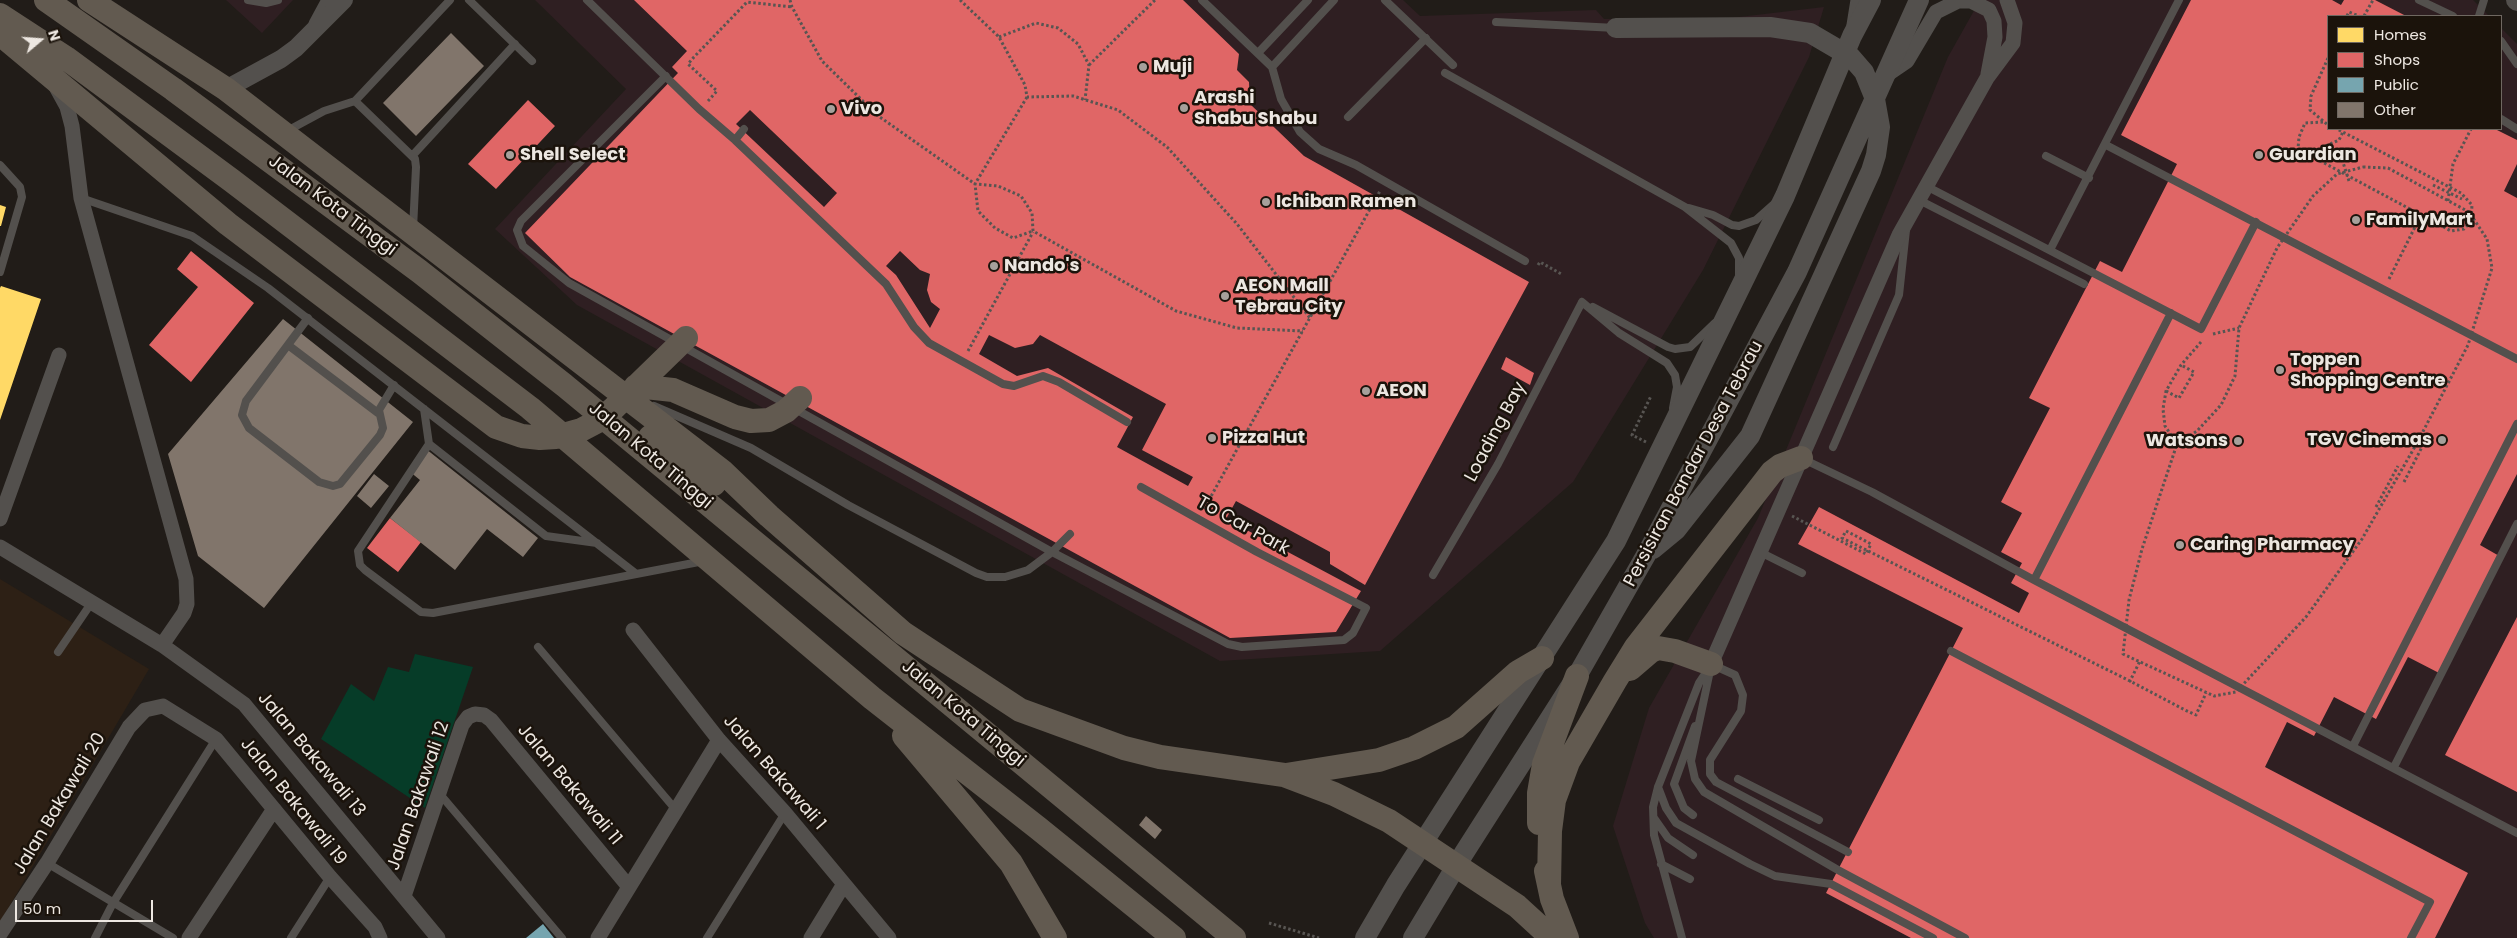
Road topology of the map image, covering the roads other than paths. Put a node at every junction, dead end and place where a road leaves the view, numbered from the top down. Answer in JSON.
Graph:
{"nodes":[{"id":1,"x":46,"y":0,"type":"edge"},
{"id":2,"x":90,"y":0,"type":"edge"},
{"id":3,"x":248,"y":0,"type":"edge"},
{"id":4,"x":278,"y":0,"type":"edge"},
{"id":5,"x":329,"y":0,"type":"edge"},
{"id":6,"x":344,"y":0,"type":"edge"},
{"id":7,"x":450,"y":0,"type":"edge"},
{"id":8,"x":469,"y":0,"type":"edge"},
{"id":9,"x":587,"y":0,"type":"edge"},
{"id":10,"x":1202,"y":0,"type":"edge"},
{"id":11,"x":1308,"y":0,"type":"edge"},
{"id":12,"x":1334,"y":0,"type":"edge"},
{"id":13,"x":1385,"y":0,"type":"edge"},
{"id":14,"x":1858,"y":0,"type":"edge"},
{"id":15,"x":1871,"y":0,"type":"edge"},
{"id":16,"x":1919,"y":0,"type":"edge"},
{"id":17,"x":2007,"y":0,"type":"edge"},
{"id":18,"x":2179,"y":0,"type":"edge"},
{"id":19,"x":2419,"y":0,"type":"edge"},
{"id":20,"x":2484,"y":0,"type":"edge"},
{"id":21,"x":0,"y":15,"type":"edge"},
{"id":22,"x":2451,"y":15,"type":"edge"},
{"id":23,"x":2479,"y":15,"type":"edge"},
{"id":24,"x":1496,"y":22,"type":"dead end"},
{"id":25,"x":1616,"y":28,"type":"joint"},
{"id":26,"x":312,"y":31,"type":"junction"},
{"id":27,"x":0,"y":34,"type":"edge"},
{"id":28,"x":1852,"y":36,"type":"junction"},
{"id":29,"x":1426,"y":38,"type":"junction"},
{"id":30,"x":2502,"y":42,"type":"edge"},
{"id":31,"x":515,"y":44,"type":"junction"},
{"id":32,"x":1258,"y":53,"type":"junction"},
{"id":33,"x":532,"y":61,"type":"dead end"},
{"id":34,"x":2517,"y":64,"type":"edge"},
{"id":35,"x":1453,"y":65,"type":"dead end"},
{"id":36,"x":1272,"y":67,"type":"junction"},
{"id":37,"x":1445,"y":73,"type":"dead end"},
{"id":38,"x":666,"y":76,"type":"junction"},
{"id":39,"x":1885,"y":76,"type":"junction"},
{"id":40,"x":1987,"y":78,"type":"junction"},
{"id":41,"x":52,"y":80,"type":"junction"},
{"id":42,"x":226,"y":89,"type":"junction"},
{"id":43,"x":355,"y":101,"type":"junction"},
{"id":44,"x":1348,"y":117,"type":"dead end"},
{"id":45,"x":2502,"y":120,"type":"edge"},
{"id":46,"x":744,"y":129,"type":"dead end"},
{"id":47,"x":2517,"y":129,"type":"edge"},
{"id":48,"x":283,"y":134,"type":"junction"},
{"id":49,"x":735,"y":140,"type":"junction"},
{"id":50,"x":2106,"y":145,"type":"junction"},
{"id":51,"x":413,"y":155,"type":"junction"},
{"id":52,"x":2046,"y":156,"type":"dead end"},
{"id":53,"x":0,"y":165,"type":"edge"},
{"id":54,"x":2090,"y":178,"type":"junction"},
{"id":55,"x":1926,"y":186,"type":"junction"},
{"id":56,"x":1785,"y":196,"type":"junction"},
{"id":57,"x":81,"y":198,"type":"junction"},
{"id":58,"x":1919,"y":200,"type":"junction"},
{"id":59,"x":1684,"y":207,"type":"junction"},
{"id":60,"x":2256,"y":222,"type":"junction"},
{"id":61,"x":1906,"y":223,"type":"junction"},
{"id":62,"x":412,"y":231,"type":"junction"},
{"id":63,"x":2020,"y":235,"type":"junction"},
{"id":64,"x":2014,"y":248,"type":"junction"},
{"id":65,"x":2050,"y":250,"type":"junction"},
{"id":66,"x":1525,"y":261,"type":"dead end"},
{"id":67,"x":0,"y":272,"type":"edge"},
{"id":68,"x":2084,"y":284,"type":"dead end"},
{"id":69,"x":1582,"y":302,"type":"junction"},
{"id":70,"x":1734,"y":303,"type":"junction"},
{"id":71,"x":2171,"y":313,"type":"junction"},
{"id":72,"x":308,"y":318,"type":"junction"},
{"id":73,"x":686,"y":338,"type":"dead end"},
{"id":74,"x":288,"y":345,"type":"junction"},
{"id":75,"x":59,"y":355,"type":"dead end"},
{"id":76,"x":2517,"y":359,"type":"edge"},
{"id":77,"x":394,"y":385,"type":"junction"},
{"id":78,"x":564,"y":385,"type":"junction"},
{"id":79,"x":629,"y":389,"type":"junction"},
{"id":80,"x":800,"y":398,"type":"dead end"},
{"id":81,"x":424,"y":408,"type":"junction"},
{"id":82,"x":378,"y":413,"type":"junction"},
{"id":83,"x":1127,"y":422,"type":"dead end"},
{"id":84,"x":2517,"y":424,"type":"edge"},
{"id":85,"x":1668,"y":435,"type":"junction"},
{"id":86,"x":429,"y":444,"type":"junction"},
{"id":87,"x":1833,"y":447,"type":"dead end"},
{"id":88,"x":1801,"y":458,"type":"junction"},
{"id":89,"x":1140,"y":487,"type":"dead end"},
{"id":90,"x":4,"y":498,"type":"edge"},
{"id":91,"x":769,"y":516,"type":"junction"},
{"id":92,"x":0,"y":519,"type":"edge"},
{"id":93,"x":2517,"y":524,"type":"edge"},
{"id":94,"x":1070,"y":534,"type":"dead end"},
{"id":95,"x":599,"y":544,"type":"junction"},
{"id":96,"x":0,"y":547,"type":"edge"},
{"id":97,"x":1052,"y":552,"type":"junction"},
{"id":98,"x":1760,"y":552,"type":"junction"},
{"id":99,"x":1646,"y":555,"type":"junction"},
{"id":100,"x":708,"y":560,"type":"junction"},
{"id":101,"x":635,"y":573,"type":"junction"},
{"id":102,"x":1802,"y":573,"type":"dead end"},
{"id":103,"x":1433,"y":575,"type":"dead end"},
{"id":104,"x":2034,"y":580,"type":"junction"},
{"id":105,"x":92,"y":602,"type":"junction"},
{"id":106,"x":633,"y":630,"type":"dead end"},
{"id":107,"x":162,"y":644,"type":"junction"},
{"id":108,"x":538,"y":647,"type":"dead end"},
{"id":109,"x":1951,"y":651,"type":"dead end"},
{"id":110,"x":58,"y":652,"type":"dead end"},
{"id":111,"x":1542,"y":658,"type":"junction"},
{"id":112,"x":1711,"y":664,"type":"junction"},
{"id":113,"x":1577,"y":676,"type":"junction"},
{"id":114,"x":1615,"y":681,"type":"junction"},
{"id":115,"x":1706,"y":696,"type":"junction"},
{"id":116,"x":872,"y":698,"type":"junction"},
{"id":117,"x":163,"y":706,"type":"joint"},
{"id":118,"x":476,"y":714,"type":"joint"},
{"id":119,"x":216,"y":738,"type":"junction"},
{"id":120,"x":719,"y":740,"type":"junction"},
{"id":121,"x":2353,"y":746,"type":"junction"},
{"id":122,"x":2394,"y":767,"type":"junction"},
{"id":123,"x":1284,"y":775,"type":"junction"},
{"id":124,"x":1738,"y":779,"type":"dead end"},
{"id":125,"x":1658,"y":787,"type":"junction"},
{"id":126,"x":439,"y":793,"type":"junction"},
{"id":127,"x":274,"y":809,"type":"junction"},
{"id":128,"x":676,"y":810,"type":"junction"},
{"id":129,"x":785,"y":813,"type":"junction"},
{"id":130,"x":1693,"y":815,"type":"dead end"},
{"id":131,"x":1653,"y":816,"type":"junction"},
{"id":132,"x":1819,"y":820,"type":"dead end"},
{"id":133,"x":2517,"y":833,"type":"edge"},
{"id":134,"x":1422,"y":845,"type":"junction"},
{"id":135,"x":1848,"y":852,"type":"dead end"},
{"id":136,"x":1693,"y":855,"type":"dead end"},
{"id":137,"x":47,"y":863,"type":"junction"},
{"id":138,"x":1661,"y":864,"type":"junction"},
{"id":139,"x":1456,"y":867,"type":"junction"},
{"id":140,"x":330,"y":877,"type":"junction"},
{"id":141,"x":1690,"y":879,"type":"dead end"},
{"id":142,"x":844,"y":884,"type":"junction"},
{"id":143,"x":1549,"y":885,"type":"junction"},
{"id":144,"x":629,"y":887,"type":"junction"},
{"id":145,"x":404,"y":896,"type":"junction"},
{"id":146,"x":113,"y":903,"type":"junction"},
{"id":147,"x":0,"y":934,"type":"edge"},
{"id":148,"x":95,"y":938,"type":"edge"},
{"id":149,"x":173,"y":938,"type":"edge"},
{"id":150,"x":189,"y":938,"type":"edge"},
{"id":151,"x":291,"y":938,"type":"edge"},
{"id":152,"x":380,"y":938,"type":"edge"},
{"id":153,"x":438,"y":938,"type":"edge"},
{"id":154,"x":562,"y":938,"type":"edge"},
{"id":155,"x":598,"y":938,"type":"edge"},
{"id":156,"x":707,"y":938,"type":"edge"},
{"id":157,"x":811,"y":938,"type":"edge"},
{"id":158,"x":889,"y":938,"type":"edge"},
{"id":159,"x":1055,"y":938,"type":"edge"},
{"id":160,"x":1174,"y":938,"type":"edge"},
{"id":161,"x":1234,"y":938,"type":"edge"},
{"id":162,"x":1365,"y":938,"type":"edge"},
{"id":163,"x":1413,"y":938,"type":"edge"},
{"id":164,"x":1552,"y":938,"type":"edge"},
{"id":165,"x":1567,"y":938,"type":"edge"},
{"id":166,"x":1682,"y":938,"type":"edge"},
{"id":167,"x":1933,"y":938,"type":"edge"},
{"id":168,"x":1965,"y":938,"type":"edge"},
{"id":169,"x":2411,"y":938,"type":"edge"}],
"edges":[{"from":1,"to":78,"type":"highway","name":"Jalan Kota Tinggi"},
{"from":2,"to":42,"type":"highway"},
{"from":3,"to":4,"type":"lane"},
{"from":5,"to":26,"type":"street"},
{"from":6,"to":26,"type":"street"},
{"from":7,"to":43,"type":"lane"},
{"from":8,"to":31,"type":"lane"},
{"from":9,"to":38,"type":"lane"},
{"from":10,"to":32,"type":"lane"},
{"from":11,"to":32,"type":"lane"},
{"from":12,"to":36,"type":"lane"},
{"from":13,"to":29,"type":"lane"},
{"from":14,"to":28,"type":"street"},
{"from":15,"to":28,"type":"main road","name":"Persisiran Bandar Desa Tebrau"},
{"from":16,"to":39,"type":"main road","name":"Persisiran Bandar Desa Tebrau"},
{"from":17,"to":40,"type":"street"},
{"from":18,"to":50,"type":"lane"},
{"from":19,"to":22,"type":"lane"},
{"from":20,"to":23,"type":"lane"},
{"from":21,"to":100,"type":"highway"},
{"from":24,"to":25,"type":"lane"},
{"from":25,"to":99,"type":"main road"},
{"from":26,"to":42,"type":"street"},
{"from":27,"to":41,"type":"highway"},
{"from":28,"to":56,"type":"main road","name":"Persisiran Bandar Desa Tebrau"},
{"from":29,"to":35,"type":"lane"},
{"from":29,"to":44,"type":"lane"},
{"from":30,"to":34,"type":"lane"},
{"from":31,"to":33,"type":"lane"},
{"from":31,"to":51,"type":"lane"},
{"from":32,"to":36,"type":"lane"},
{"from":36,"to":66,"type":"lane"},
{"from":37,"to":59,"type":"lane"},
{"from":38,"to":49,"type":"lane"},
{"from":38,"to":97,"type":"lane"},
{"from":39,"to":40,"type":"street"},
{"from":39,"to":99,"type":"main road","name":"Persisiran Bandar Desa Tebrau"},
{"from":40,"to":55,"type":"street"},
{"from":41,"to":57,"type":"street"},
{"from":41,"to":79,"type":"highway"},
{"from":42,"to":48,"type":"highway"},
{"from":43,"to":48,"type":"lane"},
{"from":43,"to":51,"type":"lane"},
{"from":45,"to":47,"type":"lane"},
{"from":46,"to":49,"type":"lane"},
{"from":48,"to":62,"type":"highway"},
{"from":49,"to":83,"type":"lane"},
{"from":50,"to":54,"type":"lane"},
{"from":50,"to":60,"type":"lane"},
{"from":51,"to":62,"type":"lane"},
{"from":52,"to":54,"type":"lane"},
{"from":53,"to":67,"type":"lane"},
{"from":54,"to":65,"type":"lane"},
{"from":55,"to":58,"type":"street"},
{"from":55,"to":63,"type":"lane"},
{"from":56,"to":59,"type":"lane"},
{"from":56,"to":70,"type":"main road","name":"Persisiran Bandar Desa Tebrau"},
{"from":57,"to":72,"type":"lane"},
{"from":57,"to":107,"type":"street"},
{"from":58,"to":61,"type":"street"},
{"from":58,"to":64,"type":"lane"},
{"from":59,"to":70,"type":"lane"},
{"from":60,"to":71,"type":"lane"},
{"from":60,"to":76,"type":"lane"},
{"from":61,"to":87,"type":"lane"},
{"from":61,"to":88,"type":"street"},
{"from":62,"to":79,"type":"highway"},
{"from":63,"to":64,"type":"lane"},
{"from":63,"to":65,"type":"lane"},
{"from":64,"to":68,"type":"lane"},
{"from":65,"to":71,"type":"lane"},
{"from":69,"to":70,"type":"lane"},
{"from":69,"to":85,"type":"lane"},
{"from":69,"to":103,"type":"lane","name":"Loading Bay"},
{"from":70,"to":85,"type":"main road","name":"Persisiran Bandar Desa Tebrau"},
{"from":71,"to":104,"type":"lane"},
{"from":72,"to":74,"type":"lane"},
{"from":72,"to":77,"type":"lane"},
{"from":73,"to":79,"type":"highway"},
{"from":74,"to":82,"type":"lane"},
{"from":74,"to":82,"type":"lane"},
{"from":75,"to":90,"type":"street"},
{"from":77,"to":81,"type":"lane"},
{"from":77,"to":82,"type":"lane"},
{"from":78,"to":91,"type":"highway"},
{"from":78,"to":161,"type":"highway","name":"Jalan Kota Tinggi"},
{"from":79,"to":80,"type":"highway"},
{"from":79,"to":91,"type":"highway"},
{"from":79,"to":97,"type":"lane"},
{"from":81,"to":86,"type":"lane"},
{"from":81,"to":95,"type":"lane"},
{"from":84,"to":121,"type":"lane"},
{"from":85,"to":111,"type":"main road","name":"Persisiran Bandar Desa Tebrau"},
{"from":86,"to":95,"type":"lane"},
{"from":86,"to":101,"type":"lane"},
{"from":88,"to":98,"type":"street"},
{"from":88,"to":104,"type":"lane"},
{"from":88,"to":114,"type":"highway"},
{"from":89,"to":97,"type":"lane","name":"To Car Park"},
{"from":90,"to":92,"type":"street"},
{"from":91,"to":123,"type":"highway"},
{"from":93,"to":122,"type":"lane"},
{"from":94,"to":97,"type":"lane"},
{"from":95,"to":101,"type":"lane"},
{"from":96,"to":105,"type":"street","name":"Jalan Bakawali 13"},
{"from":98,"to":102,"type":"lane"},
{"from":98,"to":112,"type":"street"},
{"from":99,"to":113,"type":"main road","name":"Persisiran Bandar Desa Tebrau"},
{"from":100,"to":101,"type":"lane"},
{"from":100,"to":116,"type":"highway"},
{"from":104,"to":121,"type":"lane"},
{"from":105,"to":107,"type":"street","name":"Jalan Bakawali 13"},
{"from":105,"to":110,"type":"lane"},
{"from":106,"to":120,"type":"street","name":"Jalan Bakawali 1"},
{"from":107,"to":145,"type":"street","name":"Jalan Bakawali 13"},
{"from":108,"to":128,"type":"lane"},
{"from":109,"to":169,"type":"lane"},
{"from":111,"to":123,"type":"highway"},
{"from":111,"to":134,"type":"main road","name":"Persisiran Bandar Desa Tebrau"},
{"from":112,"to":114,"type":"highway"},
{"from":112,"to":115,"type":"lane"},
{"from":112,"to":125,"type":"lane"},
{"from":112,"to":135,"type":"lane"},
{"from":113,"to":139,"type":"main road","name":"Persisiran Bandar Desa Tebrau"},
{"from":113,"to":143,"type":"highway"},
{"from":114,"to":143,"type":"highway"},
{"from":115,"to":130,"type":"lane"},
{"from":115,"to":168,"type":"lane"},
{"from":116,"to":159,"type":"highway"},
{"from":116,"to":160,"type":"highway"},
{"from":117,"to":119,"type":"street","name":"Jalan Bakawali 19"},
{"from":117,"to":137,"type":"street","name":"Jalan Bakawali 20"},
{"from":118,"to":126,"type":"street","name":"Jalan Bakawali 12"},
{"from":118,"to":144,"type":"street","name":"Jalan Bakawali 11"},
{"from":119,"to":127,"type":"street","name":"Jalan Bakawali 19"},
{"from":119,"to":146,"type":"lane"},
{"from":120,"to":128,"type":"street"},
{"from":120,"to":129,"type":"street","name":"Jalan Bakawali 1"},
{"from":121,"to":122,"type":"lane"},
{"from":122,"to":133,"type":"lane"},
{"from":123,"to":134,"type":"highway"},
{"from":124,"to":132,"type":"lane"},
{"from":125,"to":131,"type":"lane"},
{"from":125,"to":167,"type":"lane"},
{"from":126,"to":145,"type":"street","name":"Jalan Bakawali 12"},
{"from":126,"to":154,"type":"lane"},
{"from":127,"to":140,"type":"street","name":"Jalan Bakawali 19"},
{"from":127,"to":150,"type":"street"},
{"from":128,"to":144,"type":"street"},
{"from":129,"to":142,"type":"street","name":"Jalan Bakawali 1"},
{"from":129,"to":156,"type":"lane"},
{"from":131,"to":136,"type":"lane"},
{"from":131,"to":138,"type":"lane"},
{"from":134,"to":139,"type":"highway"},
{"from":134,"to":162,"type":"main road","name":"Persisiran Bandar Desa Tebrau"},
{"from":137,"to":146,"type":"lane"},
{"from":137,"to":147,"type":"street","name":"Jalan Bakawali 20"},
{"from":138,"to":141,"type":"lane"},
{"from":138,"to":166,"type":"lane"},
{"from":139,"to":163,"type":"main road","name":"Persisiran Bandar Desa Tebrau"},
{"from":139,"to":164,"type":"highway"},
{"from":140,"to":151,"type":"lane"},
{"from":140,"to":152,"type":"street","name":"Jalan Bakawali 19"},
{"from":142,"to":157,"type":"street"},
{"from":142,"to":158,"type":"street","name":"Jalan Bakawali 1"},
{"from":143,"to":165,"type":"highway"},
{"from":144,"to":155,"type":"street"},
{"from":145,"to":153,"type":"street","name":"Jalan Bakawali 13"},
{"from":146,"to":148,"type":"lane"},
{"from":146,"to":149,"type":"lane"}]}
